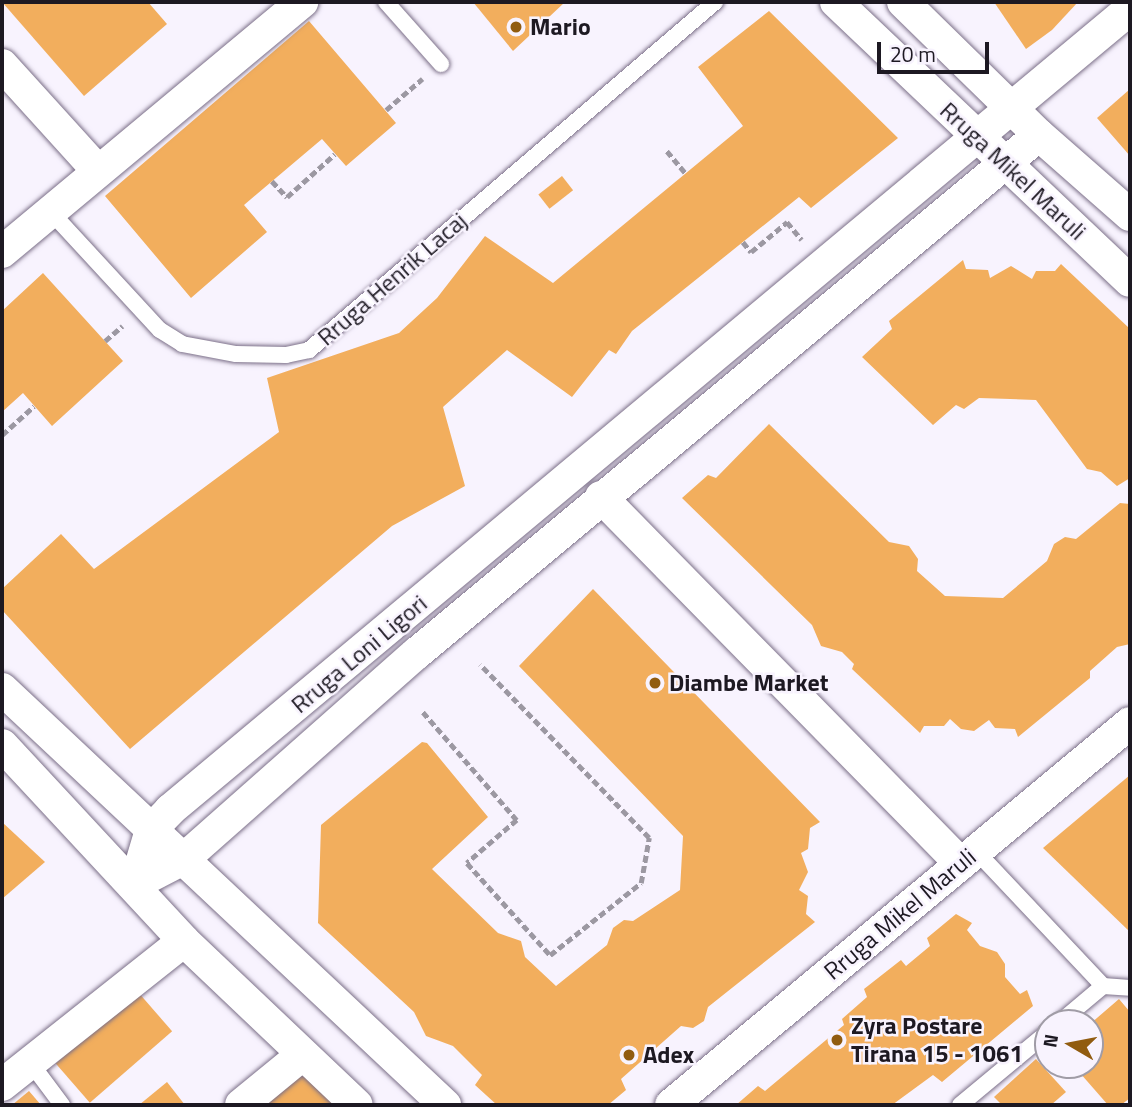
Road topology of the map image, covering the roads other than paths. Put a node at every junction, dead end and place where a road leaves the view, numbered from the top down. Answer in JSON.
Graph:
{"nodes":[{"id":1,"x":302,"y":2,"type":"edge"},
{"id":2,"x":386,"y":2,"type":"edge"},
{"id":3,"x":715,"y":2,"type":"edge"},
{"id":4,"x":836,"y":2,"type":"edge"},
{"id":5,"x":903,"y":2,"type":"edge"},
{"id":6,"x":1130,"y":9,"type":"edge"},
{"id":7,"x":441,"y":64,"type":"dead end"},
{"id":8,"x":2,"y":65,"type":"edge"},
{"id":9,"x":1014,"y":109,"type":"junction"},
{"id":10,"x":1039,"y":135,"type":"junction"},
{"id":11,"x":980,"y":139,"type":"junction"},
{"id":12,"x":1005,"y":163,"type":"junction"},
{"id":13,"x":98,"y":171,"type":"junction"},
{"id":14,"x":51,"y":211,"type":"junction"},
{"id":15,"x":1130,"y":215,"type":"edge"},
{"id":16,"x":2,"y":252,"type":"edge"},
{"id":17,"x":1130,"y":282,"type":"edge"},
{"id":18,"x":601,"y":497,"type":"junction"},
{"id":19,"x":2,"y":690,"type":"edge"},
{"id":20,"x":1130,"y":723,"type":"edge"},
{"id":21,"x":2,"y":744,"type":"edge"},
{"id":22,"x":150,"y":830,"type":"junction"},
{"id":23,"x":185,"y":858,"type":"junction"},
{"id":24,"x":968,"y":858,"type":"junction"},
{"id":25,"x":135,"y":884,"type":"junction"},
{"id":26,"x":184,"y":941,"type":"junction"},
{"id":27,"x":1103,"y":986,"type":"junction"},
{"id":28,"x":1130,"y":988,"type":"edge"},
{"id":29,"x":1076,"y":1009,"type":"edge"},
{"id":30,"x":1034,"y":1044,"type":"edge"},
{"id":31,"x":302,"y":1055,"type":"junction"},
{"id":32,"x":30,"y":1062,"type":"junction"},
{"id":33,"x":2,"y":1085,"type":"edge"},
{"id":34,"x":62,"y":1105,"type":"edge"},
{"id":35,"x":241,"y":1105,"type":"edge"},
{"id":36,"x":357,"y":1105,"type":"edge"},
{"id":37,"x":445,"y":1105,"type":"edge"},
{"id":38,"x":671,"y":1105,"type":"edge"},
{"id":39,"x":960,"y":1105,"type":"edge"}],
"edges":[{"from":1,"to":13,"type":"street"},
{"from":2,"to":7,"type":"lane"},
{"from":3,"to":14,"type":"lane","name":"Rruga Henrik Lacaj"},
{"from":4,"to":11,"type":"street","name":"Rruga Mikel Maruli"},
{"from":5,"to":9,"type":"street","name":"Rruga Mikel Maruli"},
{"from":6,"to":9,"type":"street","name":"Rruga Loni Ligori"},
{"from":8,"to":13,"type":"street"},
{"from":9,"to":10,"type":"street","name":"Rruga Mikel Maruli"},
{"from":9,"to":11,"type":"street","name":"Rruga Loni Ligori"},
{"from":10,"to":12,"type":"street"},
{"from":10,"to":15,"type":"street","name":"Rruga Mikel Maruli"},
{"from":11,"to":12,"type":"street","name":"Rruga Mikel Maruli"},
{"from":11,"to":22,"type":"street","name":"Rruga Loni Ligori"},
{"from":12,"to":17,"type":"street","name":"Rruga Mikel Maruli"},
{"from":12,"to":18,"type":"street"},
{"from":13,"to":14,"type":"street"},
{"from":14,"to":16,"type":"street"},
{"from":18,"to":23,"type":"street"},
{"from":18,"to":24,"type":"street"},
{"from":19,"to":22,"type":"street"},
{"from":20,"to":24,"type":"street","name":"Rruga Mikel Maruli"},
{"from":21,"to":25,"type":"street"},
{"from":22,"to":23,"type":"street"},
{"from":22,"to":25,"type":"street"},
{"from":23,"to":25,"type":"street"},
{"from":23,"to":37,"type":"street"},
{"from":24,"to":27,"type":"lane"},
{"from":24,"to":38,"type":"street","name":"Rruga Mikel Maruli"},
{"from":25,"to":26,"type":"street"},
{"from":26,"to":31,"type":"street"},
{"from":26,"to":32,"type":"street"},
{"from":27,"to":28,"type":"lane"},
{"from":27,"to":29,"type":"lane"},
{"from":30,"to":39,"type":"lane"},
{"from":31,"to":35,"type":"street"},
{"from":31,"to":36,"type":"street"},
{"from":32,"to":33,"type":"street"},
{"from":32,"to":34,"type":"lane"}]}
